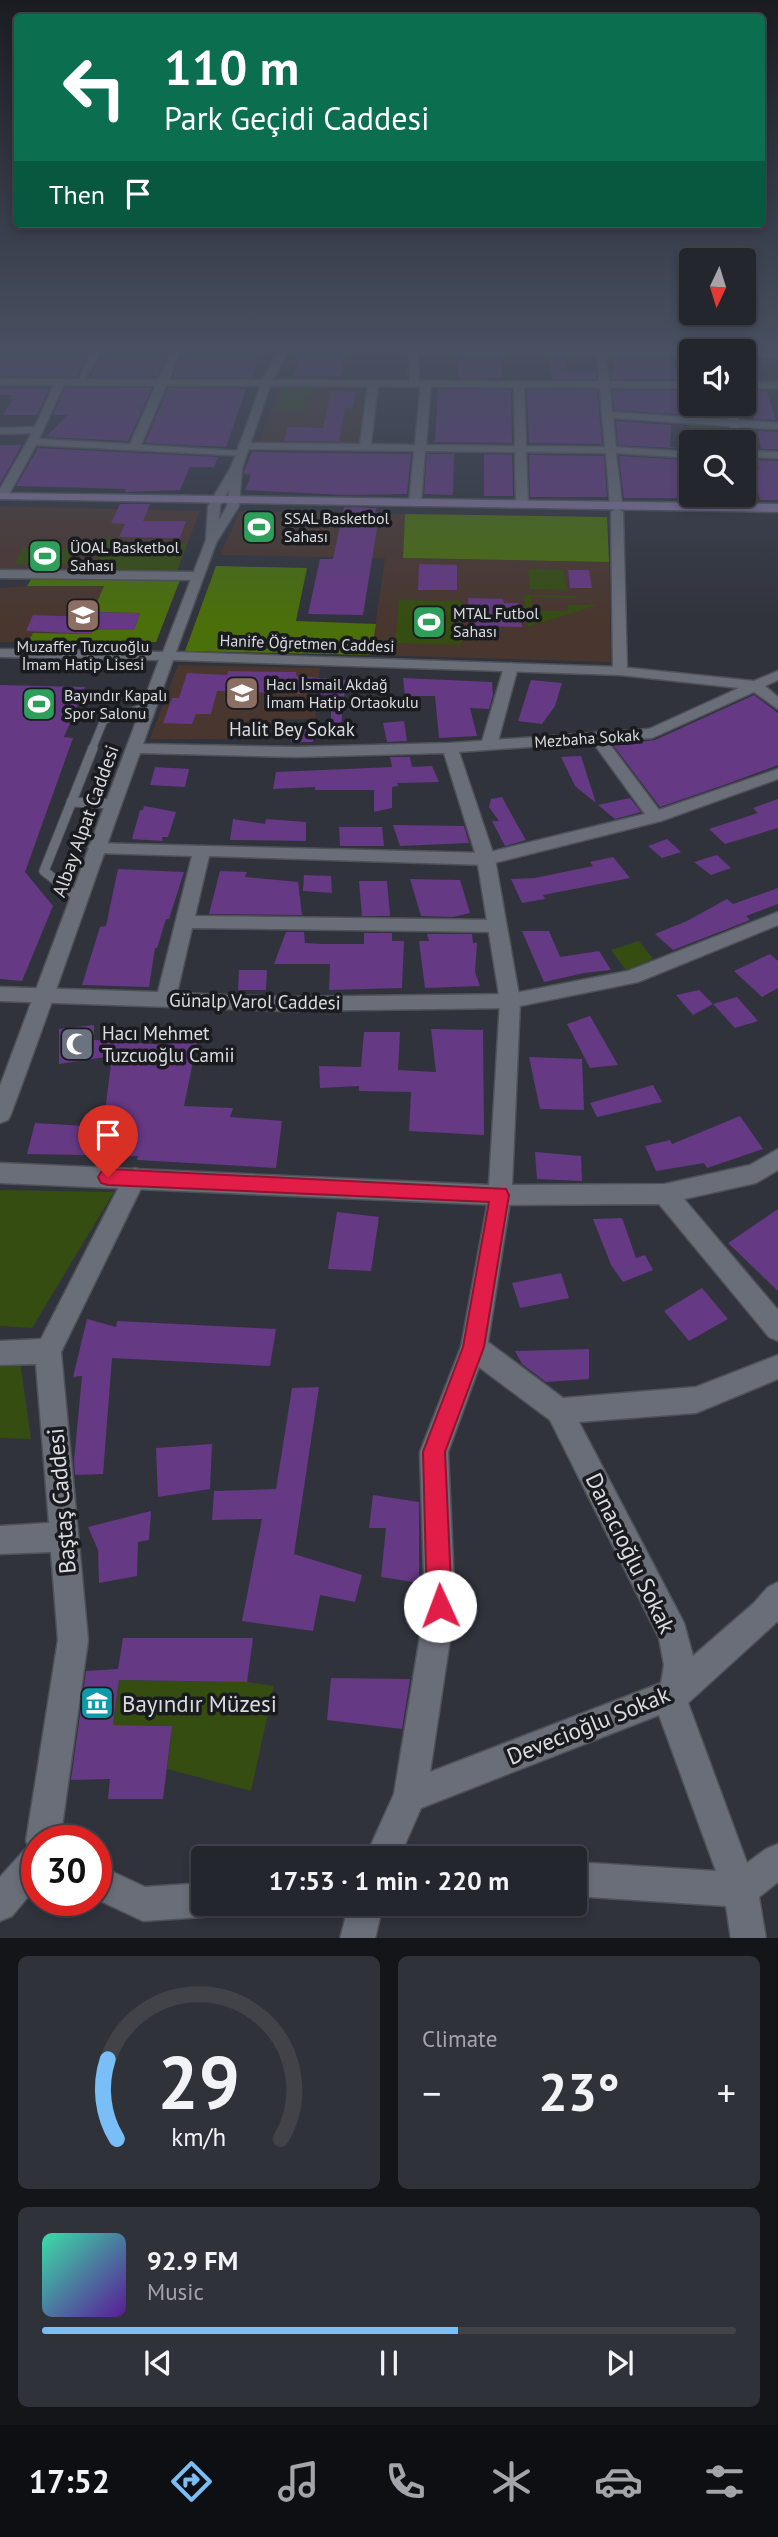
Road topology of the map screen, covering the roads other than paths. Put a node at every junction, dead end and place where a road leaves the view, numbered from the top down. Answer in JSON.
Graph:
{"nodes":[{"id":1,"x":137,"y":441,"type":"edge"},
{"id":2,"x":245,"y":441,"type":"edge"},
{"id":3,"x":366,"y":441,"type":"edge"},
{"id":4,"x":421,"y":441,"type":"edge"},
{"id":5,"x":523,"y":441,"type":"edge"},
{"id":6,"x":611,"y":441,"type":"edge"},
{"id":7,"x":32,"y":442,"type":"joint"},
{"id":8,"x":365,"y":447,"type":"junction"},
{"id":9,"x":134,"y":448,"type":"junction"},
{"id":10,"x":421,"y":448,"type":"junction"},
{"id":11,"x":523,"y":449,"type":"junction"},
{"id":12,"x":242,"y":450,"type":"junction"},
{"id":13,"x":612,"y":450,"type":"junction"},
{"id":14,"x":679,"y":454,"type":"edge"},
{"id":15,"x":756,"y":454,"type":"edge"},
{"id":16,"x":778,"y":455,"type":"edge"},
{"id":17,"x":236,"y":468,"type":"junction"},
{"id":18,"x":1,"y":498,"type":"edge"},
{"id":19,"x":215,"y":503,"type":"junction"},
{"id":20,"x":234,"y":503,"type":"junction"},
{"id":21,"x":415,"y":503,"type":"junction"},
{"id":22,"x":522,"y":504,"type":"junction"},
{"id":23,"x":746,"y":507,"type":"joint"},
{"id":24,"x":617,"y":508,"type":"junction"},
{"id":25,"x":778,"y":508,"type":"edge"},
{"id":26,"x":778,"y":514,"type":"edge"},
{"id":27,"x":210,"y":542,"type":"junction"},
{"id":28,"x":0,"y":574,"type":"edge"},
{"id":29,"x":198,"y":576,"type":"junction"},
{"id":30,"x":0,"y":653,"type":"edge"},
{"id":31,"x":168,"y":656,"type":"junction"},
{"id":32,"x":510,"y":667,"type":"junction"},
{"id":33,"x":620,"y":671,"type":"junction"},
{"id":34,"x":778,"y":675,"type":"edge"},
{"id":35,"x":755,"y":685,"type":"junction"},
{"id":36,"x":151,"y":705,"type":"junction"},
{"id":37,"x":778,"y":705,"type":"edge"},
{"id":38,"x":597,"y":737,"type":"junction"},
{"id":39,"x":489,"y":745,"type":"junction"},
{"id":40,"x":135,"y":748,"type":"junction"},
{"id":41,"x":450,"y":748,"type":"junction"},
{"id":42,"x":778,"y":774,"type":"edge"},
{"id":43,"x":71,"y":802,"type":"junction"},
{"id":44,"x":114,"y":804,"type":"junction"},
{"id":45,"x":655,"y":817,"type":"junction"},
{"id":46,"x":97,"y":847,"type":"junction"},
{"id":47,"x":202,"y":850,"type":"junction"},
{"id":48,"x":486,"y":859,"type":"junction"},
{"id":49,"x":78,"y":898,"type":"junction"},
{"id":50,"x":778,"y":918,"type":"edge"},
{"id":51,"x":185,"y":922,"type":"junction"},
{"id":52,"x":497,"y":926,"type":"junction"},
{"id":53,"x":0,"y":994,"type":"edge"},
{"id":54,"x":46,"y":997,"type":"junction"},
{"id":55,"x":166,"y":999,"type":"junction"},
{"id":56,"x":510,"y":1001,"type":"junction"},
{"id":57,"x":0,"y":1114,"type":"edge"},
{"id":58,"x":778,"y":1158,"type":"edge"},
{"id":59,"x":0,"y":1173,"type":"edge"},
{"id":60,"x":135,"y":1178,"type":"junction"},
{"id":61,"x":665,"y":1194,"type":"junction"},
{"id":62,"x":500,"y":1195,"type":"junction"},
{"id":63,"x":778,"y":1329,"type":"edge"},
{"id":64,"x":474,"y":1347,"type":"junction"},
{"id":65,"x":48,"y":1351,"type":"junction"},
{"id":66,"x":0,"y":1353,"type":"edge"},
{"id":67,"x":778,"y":1367,"type":"edge"},
{"id":68,"x":559,"y":1411,"type":"junction"},
{"id":69,"x":63,"y":1537,"type":"junction"},
{"id":70,"x":0,"y":1539,"type":"edge"},
{"id":71,"x":778,"y":1597,"type":"edge"},
{"id":72,"x":671,"y":1695,"type":"junction"},
{"id":73,"x":410,"y":1796,"type":"junction"},
{"id":74,"x":45,"y":1825,"type":"edge"},
{"id":75,"x":387,"y":1846,"type":"edge"},
{"id":76,"x":778,"y":1861,"type":"edge"},
{"id":77,"x":21,"y":1878,"type":"edge"},
{"id":78,"x":587,"y":1880,"type":"edge"},
{"id":79,"x":112,"y":1889,"type":"edge"},
{"id":80,"x":740,"y":1890,"type":"junction"},
{"id":81,"x":191,"y":1901,"type":"edge"},
{"id":82,"x":0,"y":1904,"type":"edge"},
{"id":83,"x":360,"y":1916,"type":"edge"},
{"id":84,"x":356,"y":1938,"type":"edge"},
{"id":85,"x":749,"y":1938,"type":"edge"}],
"edges":[{"from":1,"to":9,"type":"street"},
{"from":2,"to":12,"type":"street","name":"Albay Alpat Caddesi"},
{"from":3,"to":8,"type":"street"},
{"from":4,"to":10,"type":"street"},
{"from":5,"to":11,"type":"street"},
{"from":6,"to":13,"type":"street"},
{"from":7,"to":9,"type":"street"},
{"from":7,"to":18,"type":"street"},
{"from":8,"to":10,"type":"street"},
{"from":8,"to":12,"type":"street"},
{"from":9,"to":12,"type":"street"},
{"from":10,"to":11,"type":"street"},
{"from":10,"to":21,"type":"street"},
{"from":11,"to":13,"type":"street"},
{"from":11,"to":22,"type":"street"},
{"from":12,"to":17,"type":"street","name":"Albay Alpat Caddesi"},
{"from":13,"to":14,"type":"street"},
{"from":13,"to":24,"type":"street"},
{"from":15,"to":16,"type":"street"},
{"from":17,"to":19,"type":"street"},
{"from":17,"to":20,"type":"street","name":"Albay Alpat Caddesi"},
{"from":18,"to":19,"type":"main road"},
{"from":19,"to":20,"type":"main road"},
{"from":19,"to":27,"type":"street","name":"Albay Alpat Caddesi"},
{"from":20,"to":21,"type":"main road"},
{"from":20,"to":24,"type":"main road"},
{"from":20,"to":27,"type":"street","name":"Albay Alpat Caddesi"},
{"from":21,"to":22,"type":"main road"},
{"from":22,"to":24,"type":"main road"},
{"from":23,"to":24,"type":"main road"},
{"from":23,"to":25,"type":"main road"},
{"from":24,"to":26,"type":"main road"},
{"from":24,"to":33,"type":"street"},
{"from":27,"to":29,"type":"street","name":"Albay Alpat Caddesi"},
{"from":28,"to":29,"type":"street"},
{"from":29,"to":31,"type":"street","name":"Albay Alpat Caddesi"},
{"from":30,"to":31,"type":"street","name":"Hanife Öğretmen Caddesi"},
{"from":31,"to":32,"type":"street","name":"Hanife Öğretmen Caddesi"},
{"from":31,"to":36,"type":"street","name":"Albay Alpat Caddesi"},
{"from":32,"to":33,"type":"street","name":"Hanife Öğretmen Caddesi"},
{"from":32,"to":39,"type":"street"},
{"from":33,"to":35,"type":"street","name":"Hanife Öğretmen Caddesi"},
{"from":34,"to":35,"type":"street","name":"Hanife Öğretmen Caddesi"},
{"from":35,"to":37,"type":"street"},
{"from":35,"to":38,"type":"street","name":"Mezbaha Sokak"},
{"from":36,"to":40,"type":"street","name":"Albay Alpat Caddesi"},
{"from":36,"to":43,"type":"lane"},
{"from":38,"to":39,"type":"street","name":"Mezbaha Sokak"},
{"from":38,"to":45,"type":"street"},
{"from":39,"to":41,"type":"street","name":"Mezbaha Sokak"},
{"from":40,"to":41,"type":"street","name":"Halit Bey Sokak"},
{"from":40,"to":44,"type":"street","name":"Albay Alpat Caddesi"},
{"from":41,"to":48,"type":"street"},
{"from":42,"to":45,"type":"street"},
{"from":43,"to":44,"type":"lane"},
{"from":43,"to":49,"type":"lane"},
{"from":44,"to":46,"type":"street","name":"Albay Alpat Caddesi"},
{"from":45,"to":48,"type":"street"},
{"from":46,"to":47,"type":"street"},
{"from":46,"to":49,"type":"street","name":"Albay Alpat Caddesi"},
{"from":47,"to":48,"type":"street"},
{"from":47,"to":51,"type":"street"},
{"from":48,"to":52,"type":"street"},
{"from":49,"to":54,"type":"street","name":"Albay Alpat Caddesi"},
{"from":50,"to":56,"type":"street","name":"Günalp Varol Caddesi"},
{"from":51,"to":52,"type":"street"},
{"from":51,"to":55,"type":"street"},
{"from":52,"to":56,"type":"street"},
{"from":53,"to":54,"type":"street","name":"Günalp Varol Caddesi"},
{"from":54,"to":55,"type":"street","name":"Günalp Varol Caddesi"},
{"from":54,"to":57,"type":"street","name":"Albay Alpat Caddesi"},
{"from":55,"to":56,"type":"street","name":"Günalp Varol Caddesi"},
{"from":56,"to":62,"type":"street"},
{"from":58,"to":61,"type":"street"},
{"from":59,"to":60,"type":"street"},
{"from":60,"to":62,"type":"street"},
{"from":60,"to":65,"type":"street"},
{"from":61,"to":62,"type":"street"},
{"from":61,"to":63,"type":"street"},
{"from":62,"to":64,"type":"street"},
{"from":64,"to":68,"type":"street"},
{"from":64,"to":73,"type":"street"},
{"from":65,"to":66,"type":"street"},
{"from":65,"to":69,"type":"street","name":"Baştaş Caddesi"},
{"from":67,"to":68,"type":"street"},
{"from":68,"to":72,"type":"street","name":"Danacıoğlu Sokak"},
{"from":69,"to":70,"type":"street"},
{"from":69,"to":74,"type":"street","name":"Baştaş Caddesi"},
{"from":71,"to":72,"type":"street","name":"Devecioğlu Sokak"},
{"from":72,"to":73,"type":"street","name":"Devecioğlu Sokak"},
{"from":72,"to":80,"type":"street","name":"Danacıoğlu Sokak"},
{"from":73,"to":75,"type":"street"},
{"from":76,"to":80,"type":"street"},
{"from":77,"to":82,"type":"street"},
{"from":78,"to":80,"type":"street"},
{"from":79,"to":81,"type":"street"},
{"from":80,"to":85,"type":"street","name":"Danacıoğlu Sokak"},
{"from":83,"to":84,"type":"street"}]}
